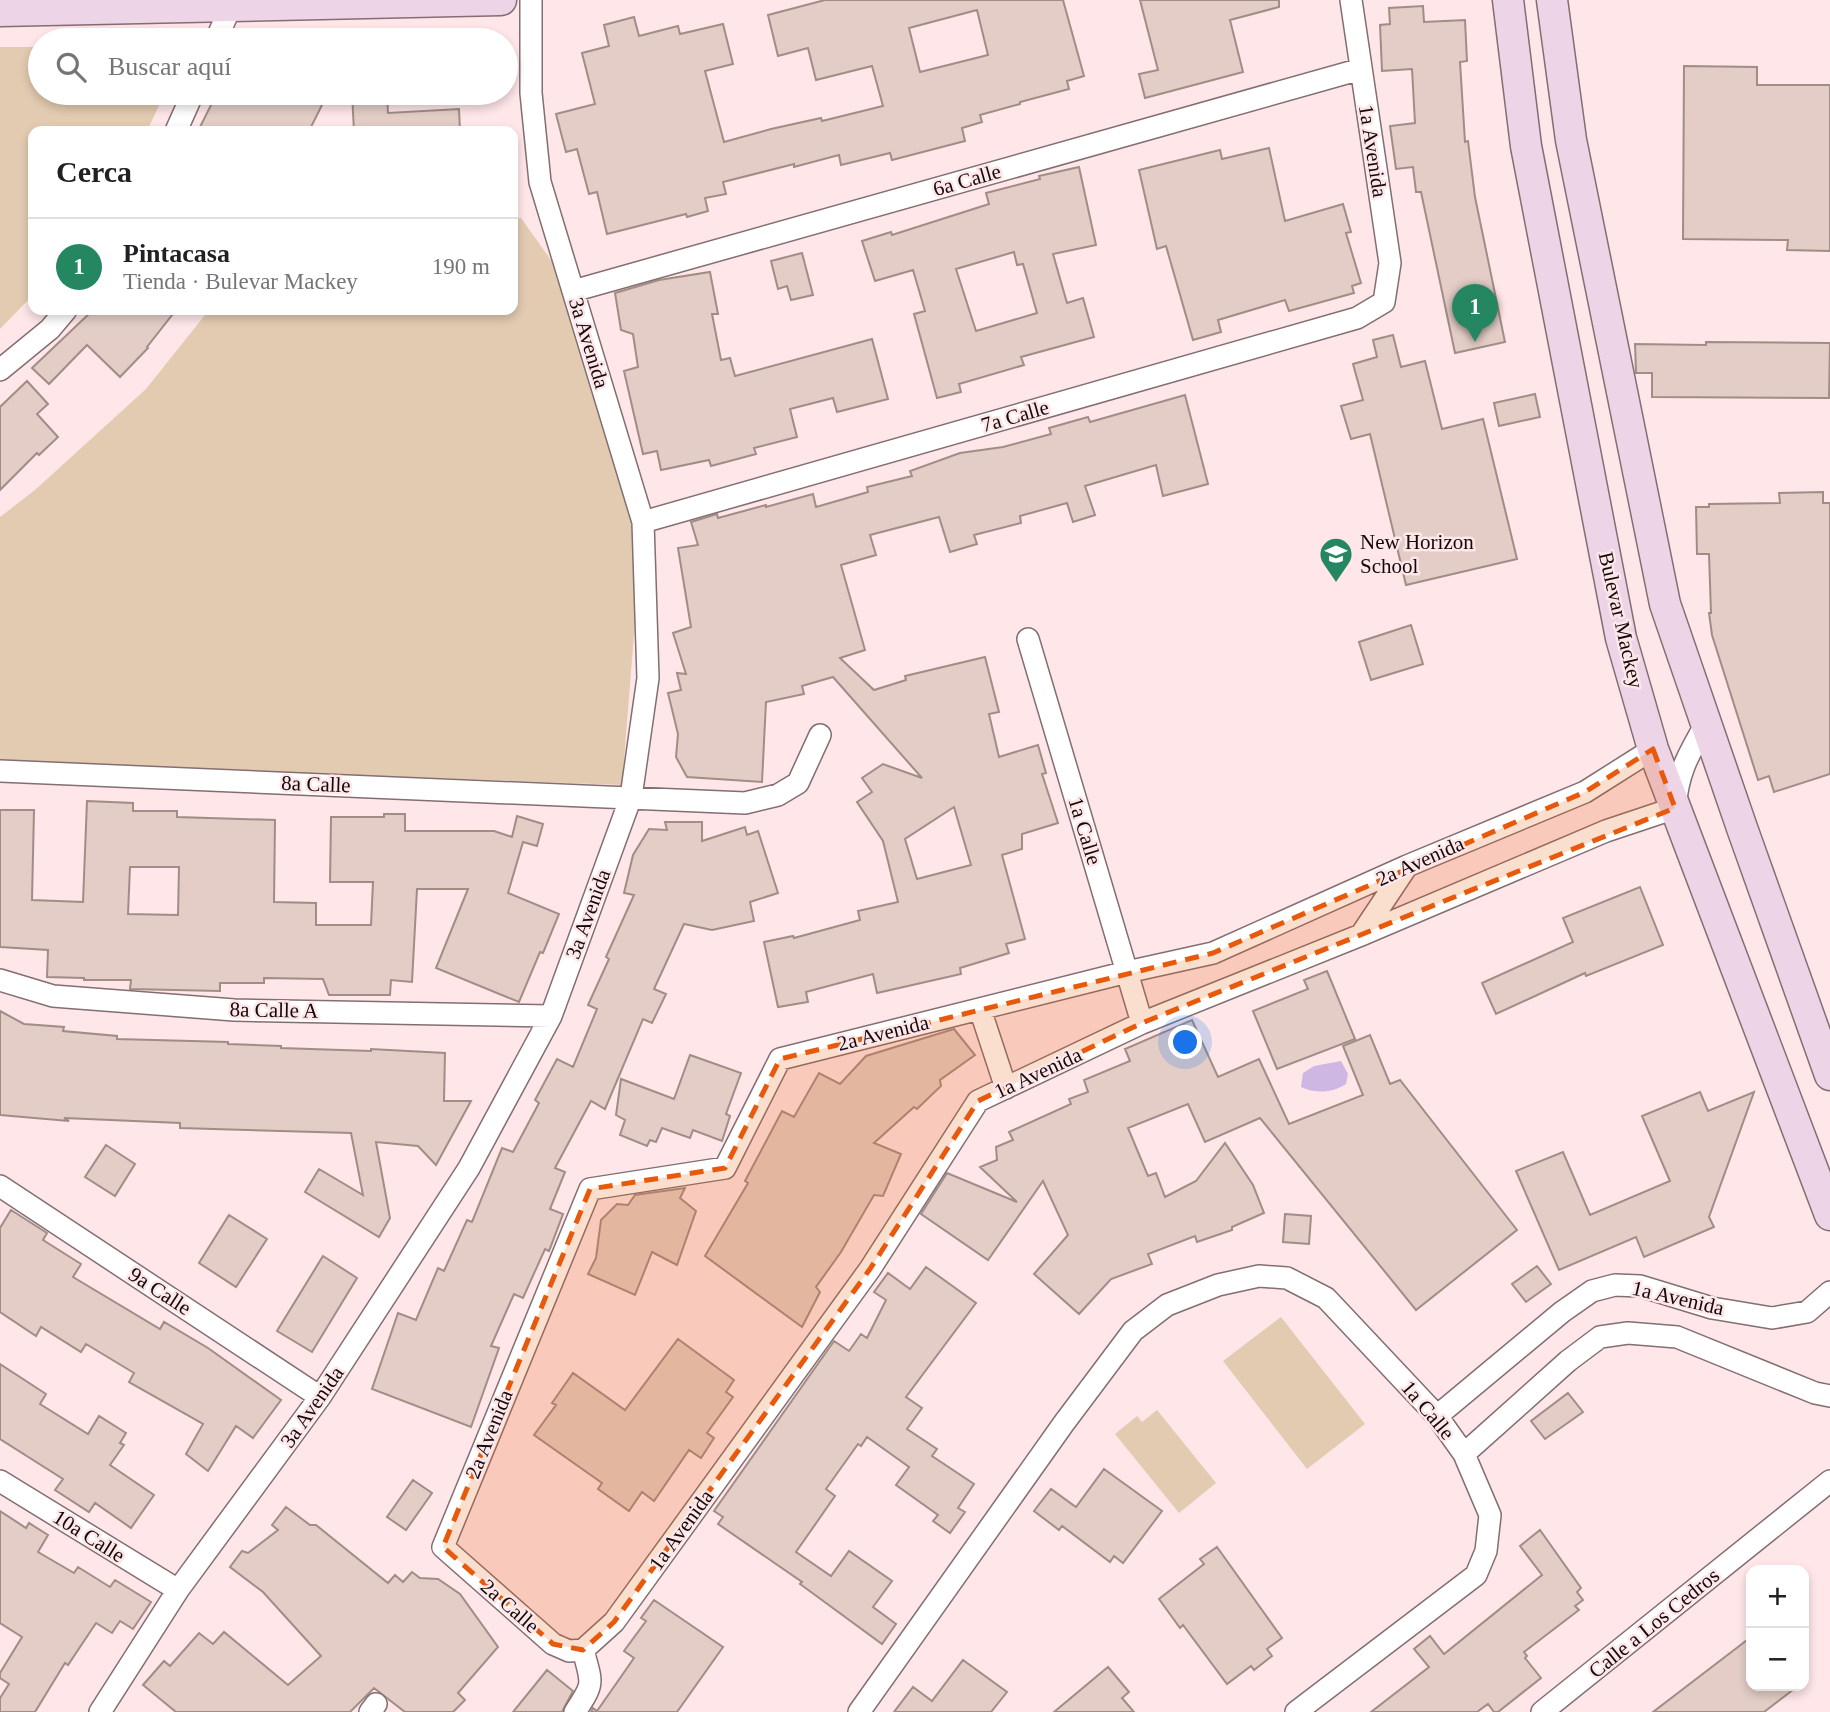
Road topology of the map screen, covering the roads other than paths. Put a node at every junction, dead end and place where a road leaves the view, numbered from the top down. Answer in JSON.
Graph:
{"nodes":[{"id":1,"x":501,"y":0,"type":"edge"},
{"id":2,"x":531,"y":0,"type":"edge"},
{"id":3,"x":1351,"y":0,"type":"edge"},
{"id":4,"x":1508,"y":0,"type":"edge"},
{"id":5,"x":1552,"y":0,"type":"edge"},
{"id":6,"x":231,"y":6,"type":"junction"},
{"id":7,"x":0,"y":11,"type":"edge"},
{"id":8,"x":221,"y":28,"type":"edge"},
{"id":9,"x":1361,"y":69,"type":"junction"},
{"id":10,"x":188,"y":105,"type":"edge"},
{"id":11,"x":178,"y":126,"type":"edge"},
{"id":12,"x":573,"y":291,"type":"junction"},
{"id":13,"x":1384,"y":302,"type":"joint"},
{"id":14,"x":62,"y":315,"type":"edge"},
{"id":15,"x":0,"y":370,"type":"edge"},
{"id":16,"x":643,"y":522,"type":"junction"},
{"id":17,"x":1028,"y":639,"type":"dead end"},
{"id":18,"x":1707,"y":722,"type":"junction"},
{"id":19,"x":820,"y":735,"type":"dead end"},
{"id":20,"x":1653,"y":750,"type":"junction"},
{"id":21,"x":0,"y":771,"type":"edge"},
{"id":22,"x":631,"y":797,"type":"junction"},
{"id":23,"x":1675,"y":808,"type":"junction"},
{"id":24,"x":1407,"y":866,"type":"junction"},
{"id":25,"x":1361,"y":935,"type":"junction"},
{"id":26,"x":1231,"y":946,"type":"junction"},
{"id":27,"x":1127,"y":972,"type":"junction"},
{"id":28,"x":0,"y":980,"type":"edge"},
{"id":29,"x":1244,"y":982,"type":"junction"},
{"id":30,"x":980,"y":1009,"type":"junction"},
{"id":31,"x":551,"y":1016,"type":"junction"},
{"id":32,"x":1142,"y":1023,"type":"junction"},
{"id":33,"x":1824,"y":1046,"type":"edge"},
{"id":34,"x":1830,"y":1075,"type":"edge"},
{"id":35,"x":1006,"y":1088,"type":"junction"},
{"id":36,"x":0,"y":1186,"type":"edge"},
{"id":37,"x":1830,"y":1214,"type":"edge"},
{"id":38,"x":1830,"y":1292,"type":"edge"},
{"id":39,"x":1830,"y":1396,"type":"edge"},
{"id":40,"x":320,"y":1397,"type":"junction"},
{"id":41,"x":1437,"y":1416,"type":"junction"},
{"id":42,"x":1464,"y":1454,"type":"junction"},
{"id":43,"x":0,"y":1481,"type":"edge"},
{"id":44,"x":1830,"y":1481,"type":"edge"},
{"id":45,"x":443,"y":1548,"type":"joint"},
{"id":46,"x":178,"y":1590,"type":"junction"},
{"id":47,"x":583,"y":1650,"type":"junction"},
{"id":48,"x":100,"y":1712,"type":"edge"},
{"id":49,"x":575,"y":1712,"type":"edge"},
{"id":50,"x":859,"y":1712,"type":"edge"},
{"id":51,"x":1296,"y":1712,"type":"edge"},
{"id":52,"x":1542,"y":1712,"type":"edge"}],
"edges":[{"from":1,"to":6,"type":"main road"},
{"from":2,"to":12,"type":"street","name":"3a Avenida"},
{"from":3,"to":9,"type":"street","name":"1a Avenida"},
{"from":4,"to":20,"type":"main road","name":"Bulevar Mackey"},
{"from":5,"to":18,"type":"main road"},
{"from":6,"to":7,"type":"main road"},
{"from":6,"to":8,"type":"street"},
{"from":9,"to":12,"type":"street","name":"6a Calle"},
{"from":9,"to":13,"type":"street","name":"1a Avenida"},
{"from":10,"to":11,"type":"street"},
{"from":12,"to":16,"type":"street","name":"3a Avenida"},
{"from":13,"to":16,"type":"street","name":"7a Calle"},
{"from":14,"to":15,"type":"street"},
{"from":16,"to":22,"type":"street","name":"3a Avenida"},
{"from":17,"to":27,"type":"street","name":"1a Calle"},
{"from":18,"to":23,"type":"street"},
{"from":18,"to":33,"type":"main road"},
{"from":19,"to":22,"type":"street","name":"8a Calle"},
{"from":20,"to":23,"type":"main road","name":"Bulevar Mackey"},
{"from":20,"to":24,"type":"street","name":"2a Avenida"},
{"from":21,"to":22,"type":"street","name":"8a Calle"},
{"from":22,"to":31,"type":"street","name":"3a Avenida"},
{"from":23,"to":25,"type":"street","name":"1a Avenida"},
{"from":23,"to":37,"type":"main road","name":"Bulevar Mackey"},
{"from":24,"to":25,"type":"street"},
{"from":24,"to":26,"type":"street","name":"2a Avenida"},
{"from":25,"to":29,"type":"street","name":"1a Avenida"},
{"from":26,"to":27,"type":"street","name":"2a Avenida"},
{"from":26,"to":29,"type":"street"},
{"from":27,"to":30,"type":"street","name":"2a Avenida"},
{"from":27,"to":32,"type":"street","name":"1a Calle"},
{"from":28,"to":31,"type":"street","name":"8a Calle A"},
{"from":29,"to":32,"type":"street","name":"1a Avenida"},
{"from":30,"to":35,"type":"street"},
{"from":30,"to":45,"type":"street","name":"2a Avenida"},
{"from":31,"to":40,"type":"street","name":"3a Avenida"},
{"from":32,"to":35,"type":"street","name":"1a Avenida"},
{"from":33,"to":34,"type":"main road"},
{"from":35,"to":47,"type":"street","name":"1a Avenida"},
{"from":36,"to":40,"type":"street","name":"9a Calle"},
{"from":38,"to":41,"type":"street","name":"1a Avenida"},
{"from":39,"to":42,"type":"street","name":"1a Avenida"},
{"from":40,"to":46,"type":"street","name":"3a Avenida"},
{"from":41,"to":42,"type":"street","name":"1a Calle"},
{"from":41,"to":50,"type":"street","name":"1a Calle"},
{"from":42,"to":51,"type":"street","name":"1a Calle"},
{"from":43,"to":46,"type":"street","name":"10a Calle"},
{"from":44,"to":52,"type":"street","name":"Calle a Los Cedros"},
{"from":45,"to":47,"type":"street","name":"2a Calle"},
{"from":46,"to":48,"type":"street","name":"3a Avenida"},
{"from":47,"to":49,"type":"street"}]}
